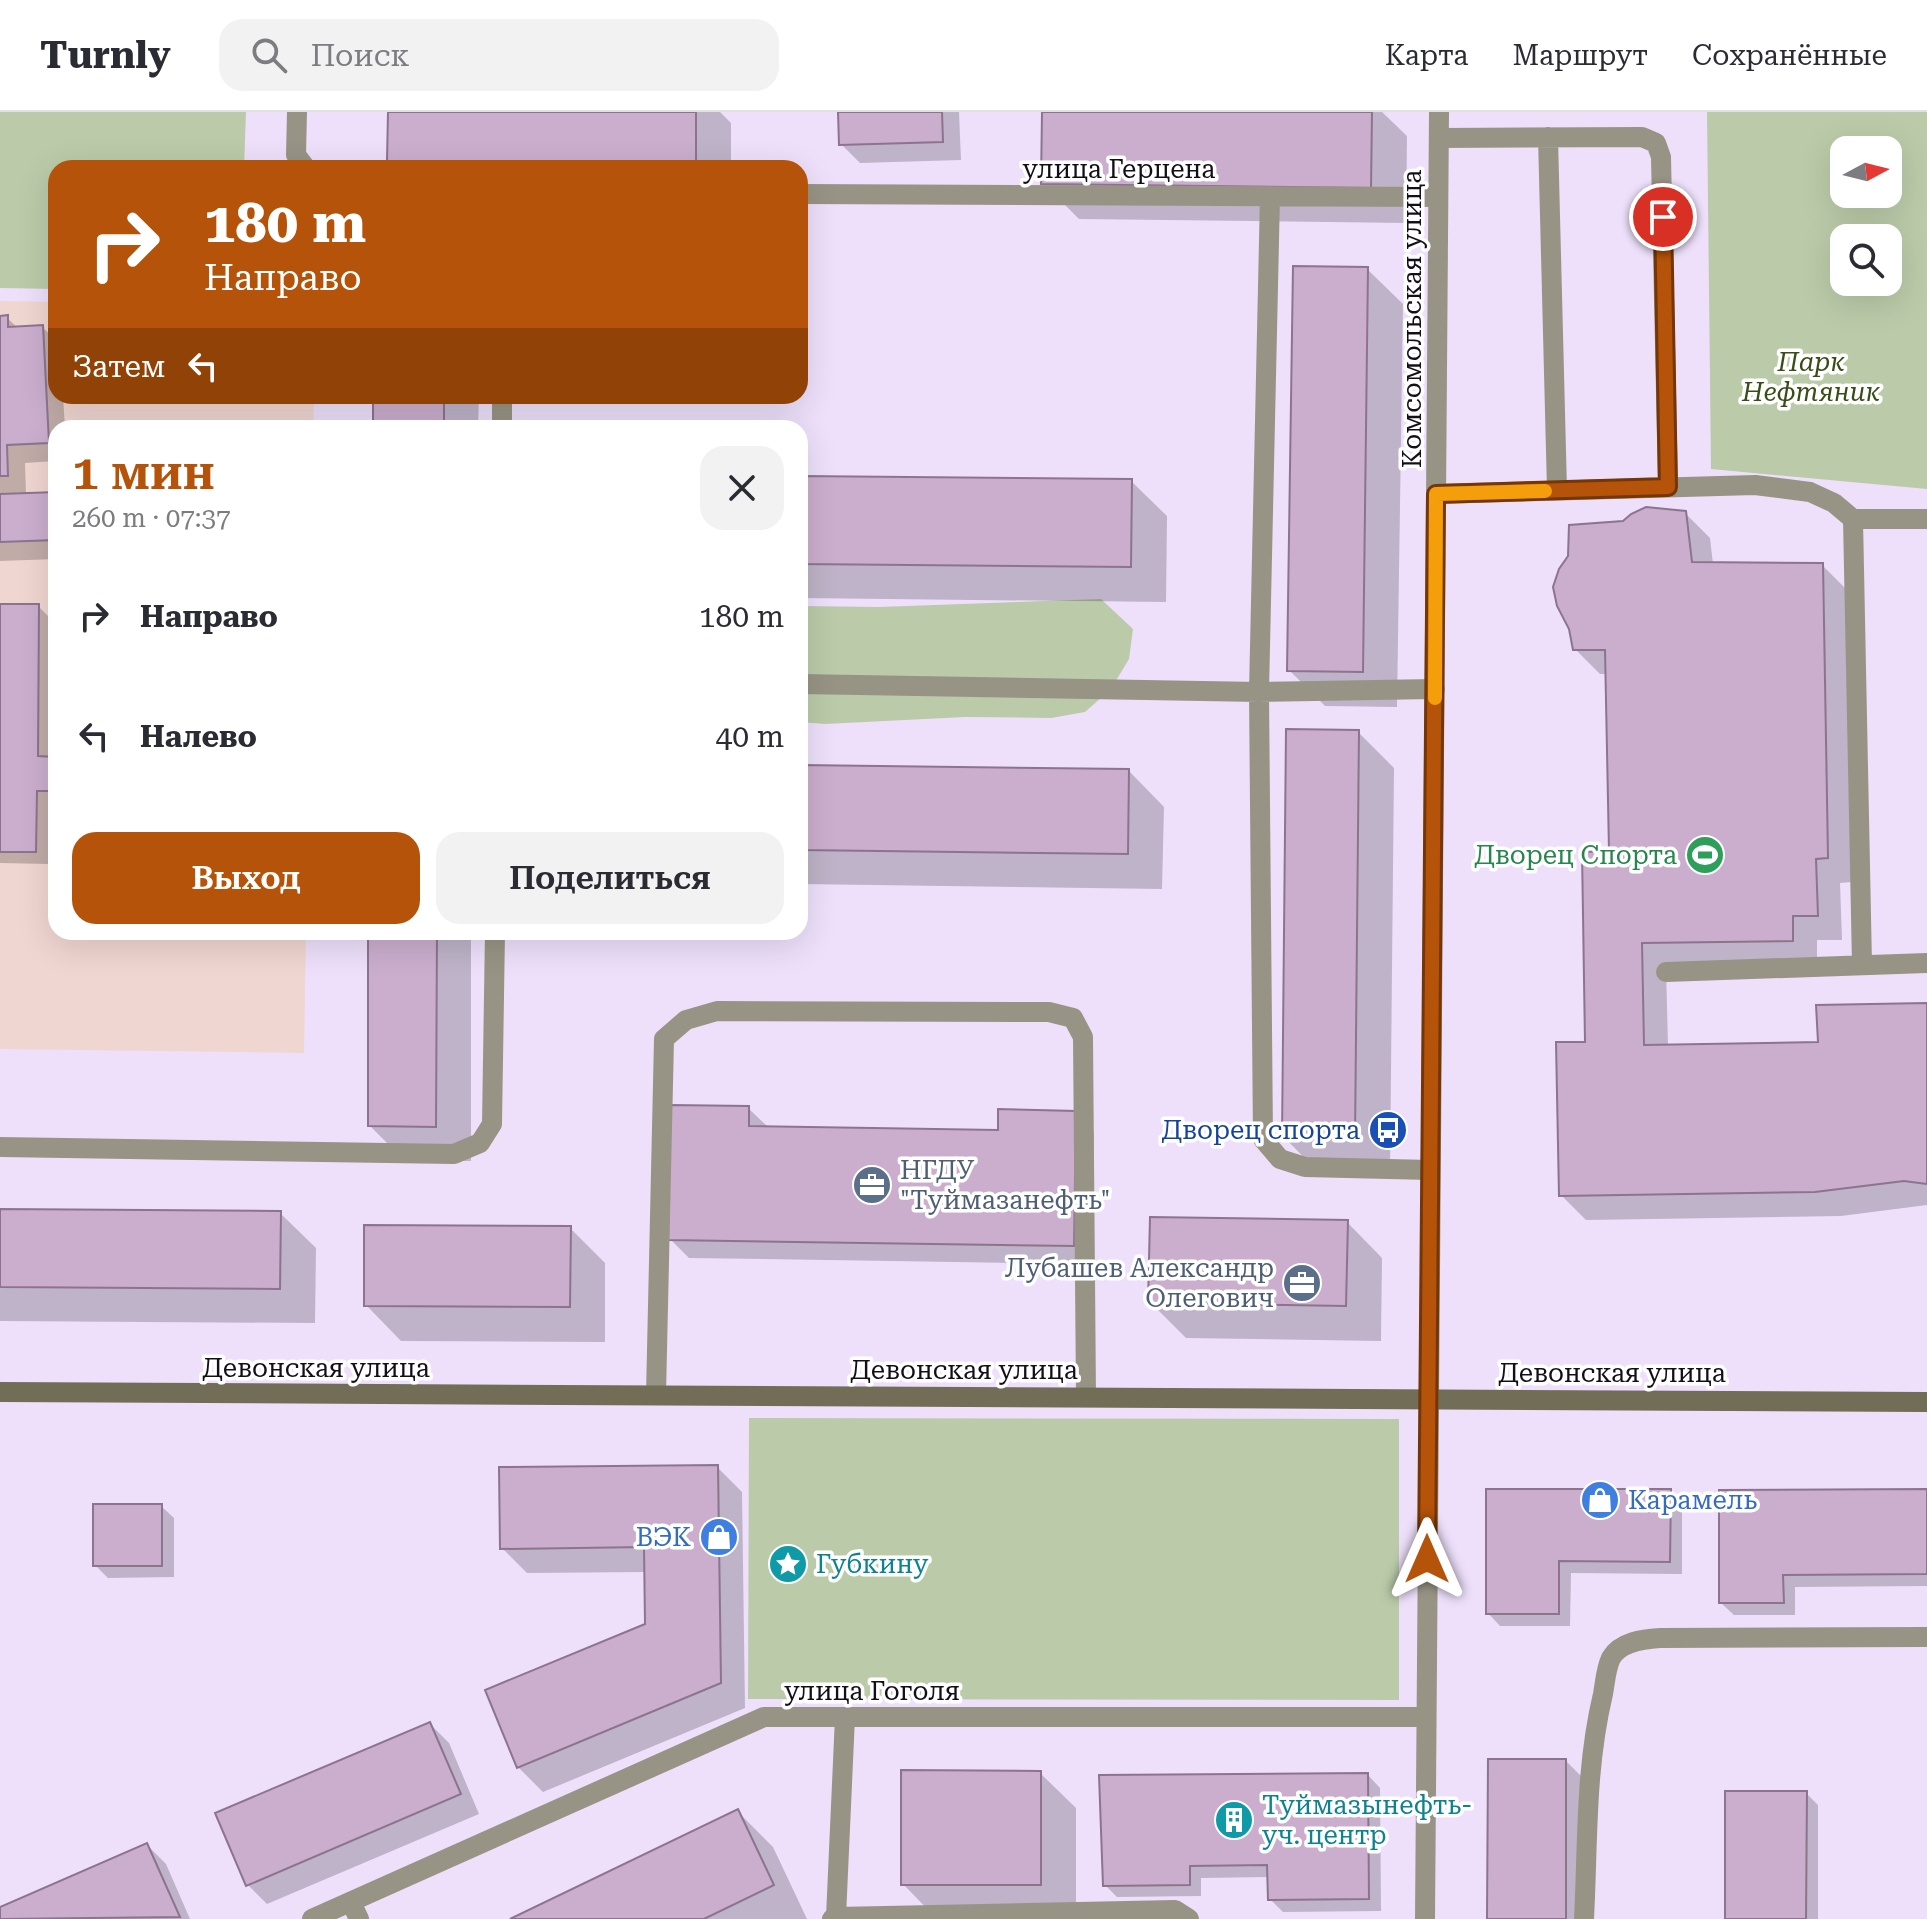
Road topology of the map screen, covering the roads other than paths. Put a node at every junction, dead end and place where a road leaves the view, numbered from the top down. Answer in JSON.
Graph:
{"nodes":[{"id":1,"x":297,"y":112,"type":"edge"},
{"id":2,"x":1439,"y":112,"type":"edge"},
{"id":3,"x":1548,"y":137,"type":"junction"},
{"id":4,"x":1439,"y":138,"type":"junction"},
{"id":5,"x":300,"y":160,"type":"edge"},
{"id":6,"x":808,"y":194,"type":"edge"},
{"id":7,"x":1270,"y":196,"type":"junction"},
{"id":8,"x":1438,"y":197,"type":"junction"},
{"id":9,"x":1668,"y":487,"type":"junction"},
{"id":10,"x":1557,"y":490,"type":"junction"},
{"id":11,"x":1436,"y":494,"type":"junction"},
{"id":12,"x":1853,"y":519,"type":"junction"},
{"id":13,"x":1927,"y":519,"type":"edge"},
{"id":14,"x":808,"y":684,"type":"edge"},
{"id":15,"x":1435,"y":689,"type":"junction"},
{"id":16,"x":1259,"y":692,"type":"junction"},
{"id":17,"x":495,"y":940,"type":"edge"},
{"id":18,"x":1927,"y":963,"type":"edge"},
{"id":19,"x":1862,"y":965,"type":"junction"},
{"id":20,"x":1666,"y":972,"type":"dead end"},
{"id":21,"x":0,"y":1147,"type":"edge"},
{"id":22,"x":1430,"y":1170,"type":"junction"},
{"id":23,"x":0,"y":1392,"type":"edge"},
{"id":24,"x":656,"y":1395,"type":"junction"},
{"id":25,"x":1086,"y":1397,"type":"junction"},
{"id":26,"x":1429,"y":1398,"type":"junction"},
{"id":27,"x":1927,"y":1402,"type":"edge"},
{"id":28,"x":1927,"y":1637,"type":"edge"},
{"id":29,"x":845,"y":1717,"type":"junction"},
{"id":30,"x":1426,"y":1717,"type":"junction"},
{"id":31,"x":355,"y":1910,"type":"edge"},
{"id":32,"x":834,"y":1918,"type":"edge"},
{"id":33,"x":312,"y":1919,"type":"edge"},
{"id":34,"x":1189,"y":1919,"type":"edge"},
{"id":35,"x":1425,"y":1919,"type":"edge"},
{"id":36,"x":1584,"y":1919,"type":"edge"}],
"edges":[{"from":1,"to":5,"type":"street"},
{"from":2,"to":4,"type":"street","name":"Комсомольская улица"},
{"from":3,"to":4,"type":"street"},
{"from":3,"to":9,"type":"street"},
{"from":3,"to":10,"type":"street"},
{"from":4,"to":8,"type":"street","name":"Комсомольская улица"},
{"from":6,"to":7,"type":"street","name":"улица Герцена"},
{"from":7,"to":8,"type":"street","name":"улица Герцена"},
{"from":7,"to":16,"type":"street"},
{"from":8,"to":11,"type":"street","name":"Комсомольская улица"},
{"from":9,"to":10,"type":"street"},
{"from":9,"to":12,"type":"street"},
{"from":10,"to":11,"type":"street"},
{"from":11,"to":15,"type":"street","name":"Комсомольская улица"},
{"from":12,"to":13,"type":"street"},
{"from":12,"to":19,"type":"street"},
{"from":14,"to":16,"type":"street"},
{"from":15,"to":16,"type":"street"},
{"from":15,"to":22,"type":"street","name":"Комсомольская улица"},
{"from":16,"to":22,"type":"street"},
{"from":17,"to":21,"type":"street"},
{"from":18,"to":19,"type":"street"},
{"from":19,"to":20,"type":"street"},
{"from":22,"to":26,"type":"street","name":"Комсомольская улица"},
{"from":23,"to":24,"type":"main road","name":"Девонская улица"},
{"from":24,"to":25,"type":"main road","name":"Девонская улица"},
{"from":24,"to":25,"type":"street"},
{"from":25,"to":26,"type":"main road","name":"Девонская улица"},
{"from":26,"to":27,"type":"main road","name":"Девонская улица"},
{"from":26,"to":30,"type":"street","name":"Комсомольская улица"},
{"from":28,"to":36,"type":"street"},
{"from":29,"to":30,"type":"street","name":"улица Гоголя"},
{"from":29,"to":31,"type":"street","name":"улица Гоголя"},
{"from":29,"to":32,"type":"street"},
{"from":30,"to":35,"type":"street","name":"Комсомольская улица"},
{"from":31,"to":33,"type":"street","name":"улица Гоголя"},
{"from":32,"to":34,"type":"street"}]}
